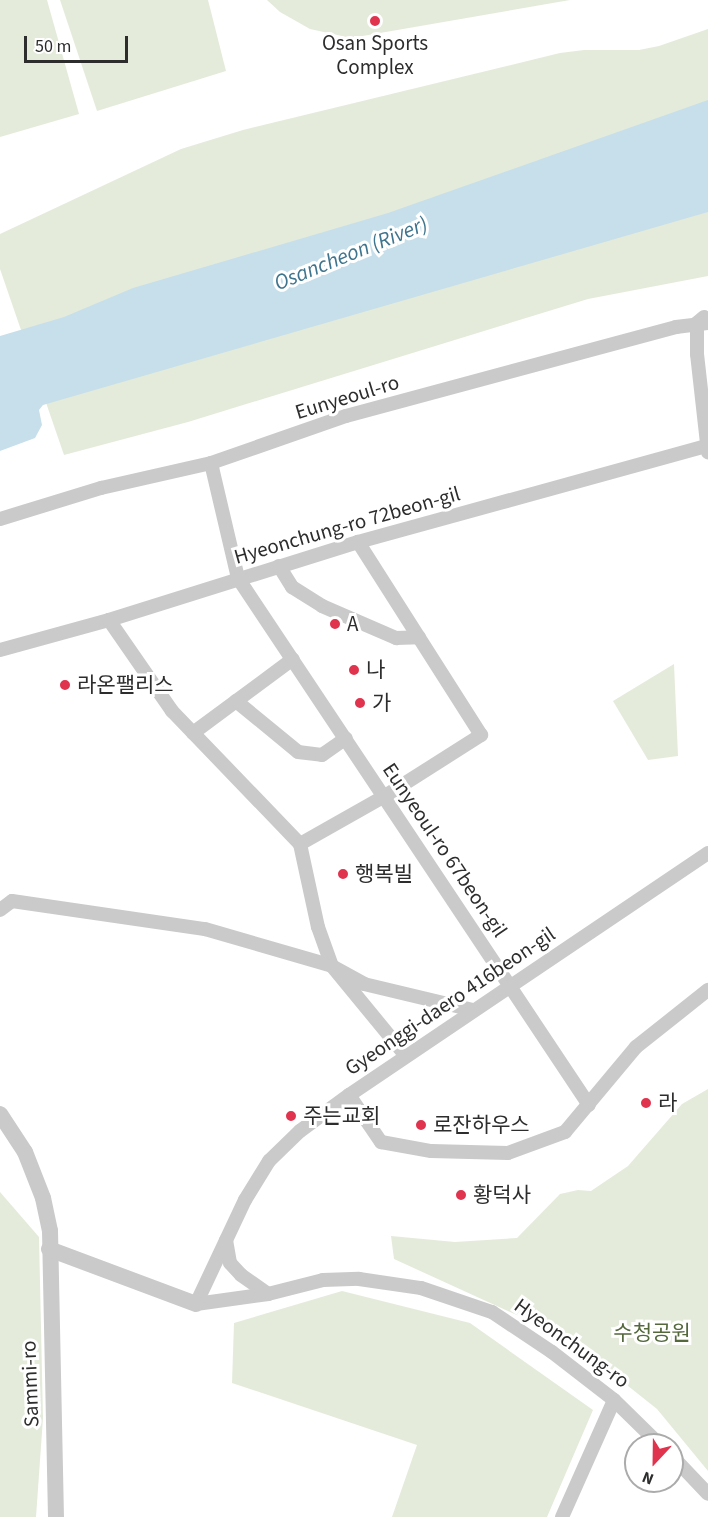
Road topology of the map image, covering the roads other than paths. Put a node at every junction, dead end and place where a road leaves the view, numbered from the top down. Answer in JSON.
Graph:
{"nodes":[{"id":1,"x":708,"y":314,"type":"edge"},
{"id":2,"x":703,"y":323,"type":"edge"},
{"id":3,"x":707,"y":449,"type":"edge"},
{"id":4,"x":211,"y":462,"type":"junction"},
{"id":5,"x":0,"y":519,"type":"edge"},
{"id":6,"x":358,"y":542,"type":"junction"},
{"id":7,"x":279,"y":566,"type":"junction"},
{"id":8,"x":238,"y":578,"type":"junction"},
{"id":9,"x":109,"y":620,"type":"junction"},
{"id":10,"x":419,"y":637,"type":"junction"},
{"id":11,"x":0,"y":650,"type":"edge"},
{"id":12,"x":293,"y":659,"type":"junction"},
{"id":13,"x":236,"y":701,"type":"junction"},
{"id":14,"x":193,"y":733,"type":"junction"},
{"id":15,"x":346,"y":738,"type":"junction"},
{"id":16,"x":384,"y":796,"type":"junction"},
{"id":17,"x":300,"y":844,"type":"junction"},
{"id":18,"x":708,"y":853,"type":"edge"},
{"id":19,"x":0,"y":910,"type":"edge"},
{"id":20,"x":332,"y":966,"type":"junction"},
{"id":21,"x":510,"y":985,"type":"junction"},
{"id":22,"x":708,"y":990,"type":"edge"},
{"id":23,"x":473,"y":1010,"type":"junction"},
{"id":24,"x":405,"y":1055,"type":"junction"},
{"id":25,"x":349,"y":1095,"type":"junction"},
{"id":26,"x":589,"y":1105,"type":"junction"},
{"id":27,"x":0,"y":1114,"type":"edge"},
{"id":28,"x":226,"y":1240,"type":"junction"},
{"id":29,"x":49,"y":1249,"type":"junction"},
{"id":30,"x":268,"y":1294,"type":"junction"},
{"id":31,"x":196,"y":1304,"type":"junction"},
{"id":32,"x":614,"y":1400,"type":"junction"},
{"id":33,"x":648,"y":1433,"type":"edge"},
{"id":34,"x":684,"y":1469,"type":"edge"},
{"id":35,"x":708,"y":1494,"type":"edge"},
{"id":36,"x":56,"y":1517,"type":"edge"},
{"id":37,"x":562,"y":1517,"type":"edge"}],
"edges":[{"from":1,"to":2,"type":"street"},
{"from":2,"to":3,"type":"street"},
{"from":2,"to":4,"type":"street","name":"Eunyeoul-ro"},
{"from":3,"to":6,"type":"street","name":"Hyeonchung-ro 72beon-gil"},
{"from":4,"to":5,"type":"street","name":"Eunyeoul-ro"},
{"from":4,"to":8,"type":"street","name":"Eunyeoul-ro 67beon-gil"},
{"from":6,"to":7,"type":"street","name":"Hyeonchung-ro 72beon-gil"},
{"from":6,"to":10,"type":"street"},
{"from":7,"to":8,"type":"street","name":"Hyeonchung-ro 72beon-gil"},
{"from":7,"to":10,"type":"street"},
{"from":8,"to":9,"type":"street","name":"Hyeonchung-ro 72beon-gil"},
{"from":8,"to":12,"type":"street","name":"Eunyeoul-ro 67beon-gil"},
{"from":9,"to":11,"type":"street","name":"Hyeonchung-ro 72beon-gil"},
{"from":9,"to":14,"type":"street"},
{"from":10,"to":16,"type":"street"},
{"from":12,"to":13,"type":"street"},
{"from":12,"to":15,"type":"street","name":"Eunyeoul-ro 67beon-gil"},
{"from":13,"to":14,"type":"street"},
{"from":13,"to":15,"type":"street"},
{"from":14,"to":17,"type":"street"},
{"from":15,"to":16,"type":"street","name":"Eunyeoul-ro 67beon-gil"},
{"from":16,"to":17,"type":"street"},
{"from":16,"to":21,"type":"street","name":"Eunyeoul-ro 67beon-gil"},
{"from":17,"to":20,"type":"street"},
{"from":18,"to":21,"type":"street","name":"Gyeonggi-daero 416beon-gil"},
{"from":19,"to":20,"type":"street"},
{"from":20,"to":23,"type":"street"},
{"from":20,"to":24,"type":"street"},
{"from":21,"to":23,"type":"street","name":"Gyeonggi-daero 416beon-gil"},
{"from":21,"to":26,"type":"street","name":"Eunyeoul-ro 67beon-gil"},
{"from":22,"to":26,"type":"street","name":"Gyeonggi-daero 416beon-gil"},
{"from":23,"to":24,"type":"street","name":"Gyeonggi-daero 416beon-gil"},
{"from":24,"to":25,"type":"street","name":"Gyeonggi-daero 416beon-gil"},
{"from":25,"to":26,"type":"street","name":"Gyeonggi-daero 416beon-gil"},
{"from":25,"to":28,"type":"street"},
{"from":27,"to":29,"type":"street"},
{"from":28,"to":30,"type":"street"},
{"from":28,"to":31,"type":"street"},
{"from":29,"to":31,"type":"street"},
{"from":29,"to":36,"type":"street","name":"Sammi-ro"},
{"from":30,"to":31,"type":"street","name":"Hyeonchung-ro"},
{"from":30,"to":32,"type":"street","name":"Hyeonchung-ro"},
{"from":32,"to":33,"type":"street","name":"Hyeonchung-ro"},
{"from":32,"to":37,"type":"street"},
{"from":34,"to":35,"type":"street"}]}
